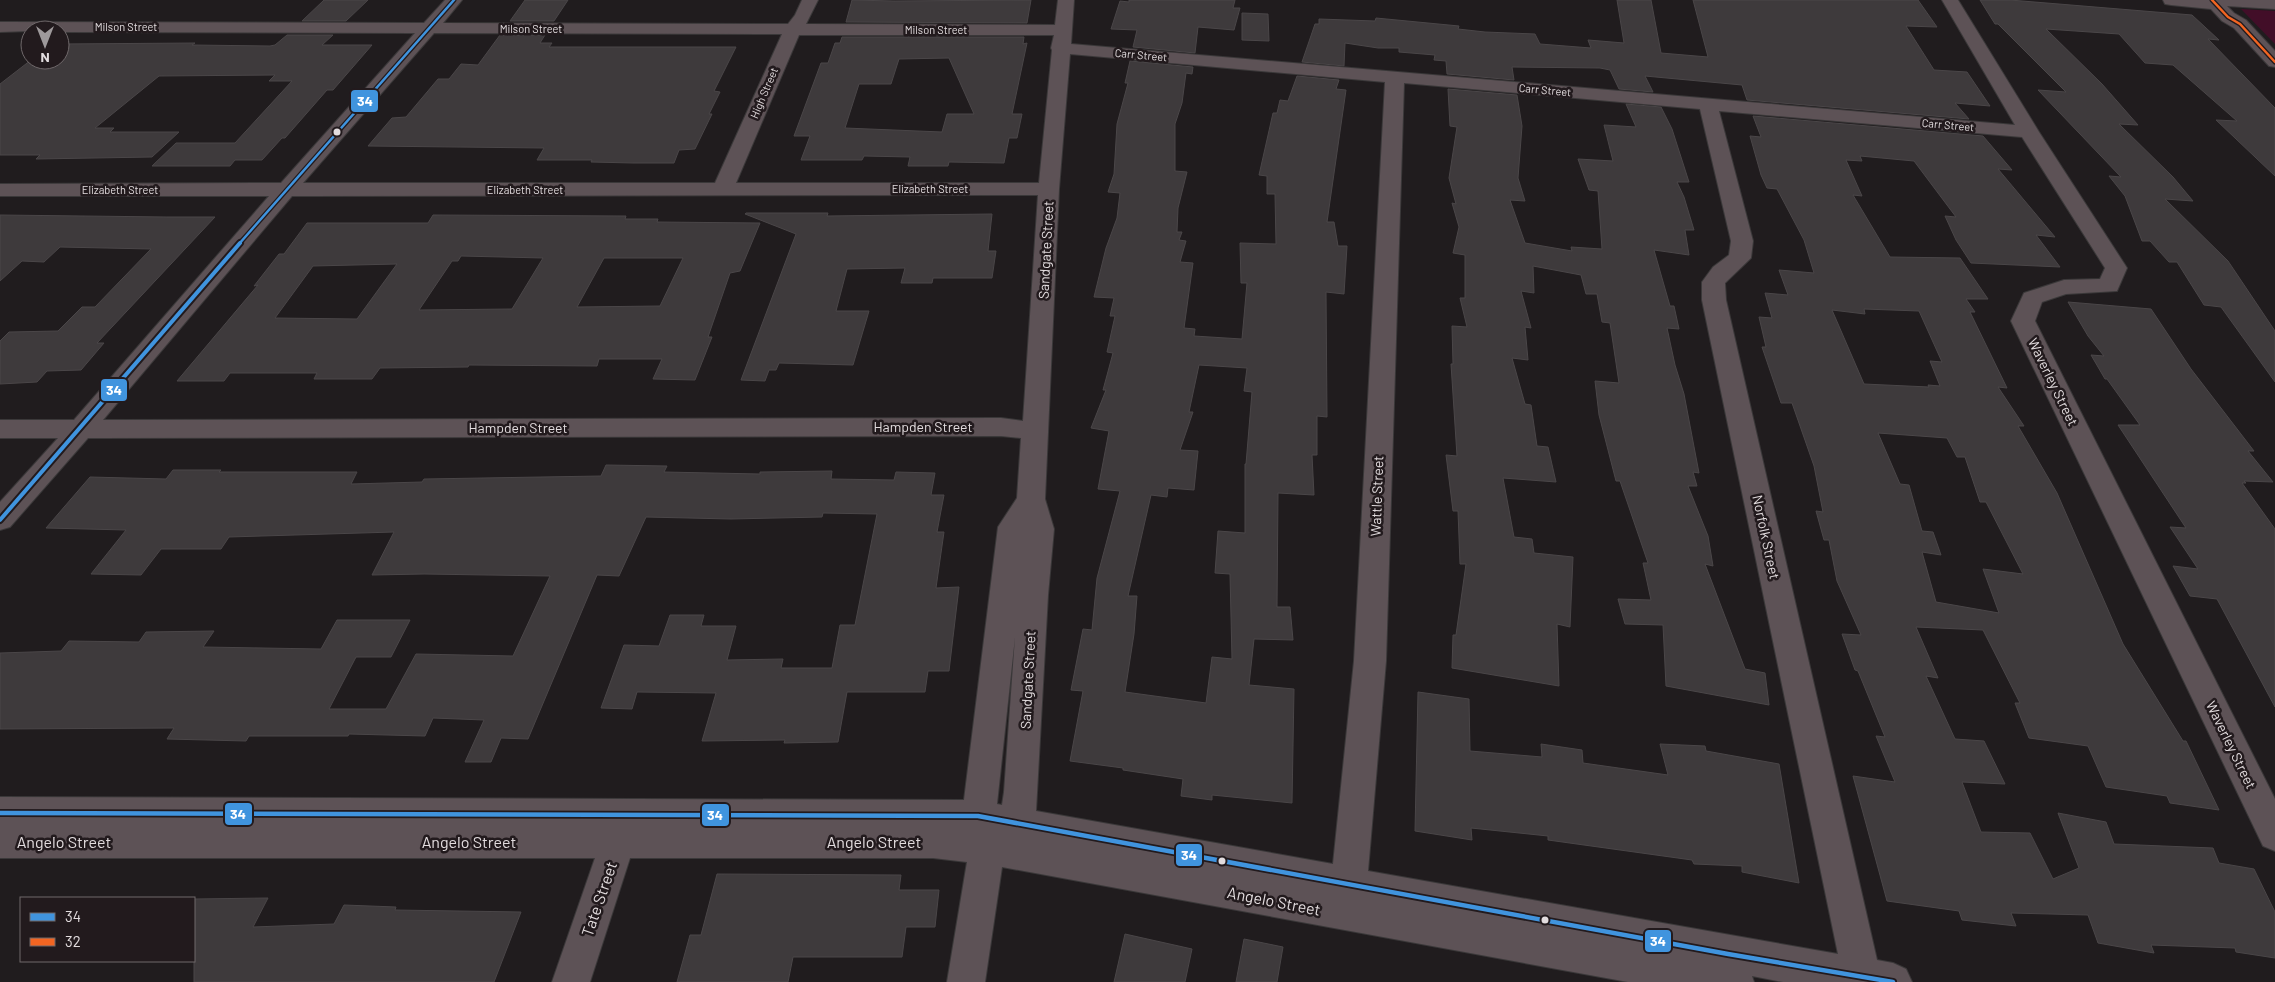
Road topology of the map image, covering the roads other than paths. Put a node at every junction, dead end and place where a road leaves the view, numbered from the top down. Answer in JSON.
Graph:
{"nodes":[{"id":1,"x":454,"y":0,"type":"edge"},
{"id":2,"x":810,"y":0,"type":"edge"},
{"id":3,"x":1066,"y":0,"type":"edge"},
{"id":4,"x":1950,"y":0,"type":"edge"},
{"id":5,"x":2172,"y":0,"type":"edge"},
{"id":6,"x":2220,"y":1,"type":"edge"},
{"id":7,"x":2275,"y":4,"type":"edge"},
{"id":8,"x":0,"y":27,"type":"edge"},
{"id":9,"x":429,"y":28,"type":"junction"},
{"id":10,"x":792,"y":29,"type":"junction"},
{"id":11,"x":1061,"y":39,"type":"junction"},
{"id":12,"x":2275,"y":62,"type":"edge"},
{"id":13,"x":1395,"y":78,"type":"junction"},
{"id":14,"x":1708,"y":104,"type":"junction"},
{"id":15,"x":2029,"y":132,"type":"junction"},
{"id":16,"x":723,"y":189,"type":"junction"},
{"id":17,"x":1050,"y":189,"type":"junction"},
{"id":18,"x":0,"y":190,"type":"edge"},
{"id":19,"x":286,"y":190,"type":"junction"},
{"id":20,"x":0,"y":429,"type":"edge"},
{"id":21,"x":81,"y":429,"type":"junction"},
{"id":22,"x":1036,"y":431,"type":"junction"},
{"id":23,"x":1031,"y":500,"type":"junction"},
{"id":24,"x":0,"y":520,"type":"edge"},
{"id":25,"x":0,"y":813,"type":"edge"},
{"id":26,"x":1017,"y":822,"type":"junction"},
{"id":27,"x":622,"y":829,"type":"junction"},
{"id":28,"x":982,"y":832,"type":"junction"},
{"id":29,"x":2275,"y":835,"type":"edge"},
{"id":30,"x":0,"y":842,"type":"edge"},
{"id":31,"x":1347,"y":899,"type":"junction"},
{"id":32,"x":1873,"y":980,"type":"edge"},
{"id":33,"x":571,"y":982,"type":"edge"},
{"id":34,"x":966,"y":982,"type":"edge"},
{"id":35,"x":1735,"y":982,"type":"edge"}],
"edges":[{"from":1,"to":9,"type":"street"},
{"from":2,"to":10,"type":"street","name":"High Street"},
{"from":3,"to":11,"type":"street","name":"Sandgate Street"},
{"from":4,"to":15,"type":"street","name":"Waverley Street"},
{"from":5,"to":6,"type":"street"},
{"from":6,"to":7,"type":"street"},
{"from":6,"to":12,"type":"street"},
{"from":8,"to":9,"type":"street","name":"Milson Street"},
{"from":9,"to":10,"type":"street","name":"Milson Street"},
{"from":9,"to":19,"type":"street"},
{"from":10,"to":11,"type":"street","name":"Milson Street"},
{"from":10,"to":16,"type":"street","name":"High Street"},
{"from":11,"to":13,"type":"street","name":"Carr Street"},
{"from":11,"to":17,"type":"street","name":"Sandgate Street"},
{"from":13,"to":14,"type":"street","name":"Carr Street"},
{"from":13,"to":31,"type":"street","name":"Wattle Street"},
{"from":14,"to":15,"type":"street","name":"Carr Street"},
{"from":14,"to":32,"type":"street","name":"Norfolk Street"},
{"from":15,"to":29,"type":"street","name":"Waverley Street"},
{"from":16,"to":17,"type":"street","name":"Elizabeth Street"},
{"from":16,"to":19,"type":"street","name":"Elizabeth Street"},
{"from":17,"to":22,"type":"street","name":"Sandgate Street"},
{"from":18,"to":19,"type":"street","name":"Elizabeth Street"},
{"from":19,"to":21,"type":"street"},
{"from":20,"to":21,"type":"street","name":"Hampden Street"},
{"from":21,"to":22,"type":"street","name":"Hampden Street"},
{"from":21,"to":24,"type":"street"},
{"from":22,"to":23,"type":"street","name":"Sandgate Street"},
{"from":23,"to":26,"type":"street","name":"Sandgate Street"},
{"from":23,"to":28,"type":"street"},
{"from":25,"to":27,"type":"street","name":"Angelo Street"},
{"from":26,"to":28,"type":"street","name":"Angelo Street"},
{"from":26,"to":31,"type":"street","name":"Angelo Street"},
{"from":27,"to":28,"type":"street","name":"Angelo Street"},
{"from":27,"to":30,"type":"street","name":"Angelo Street"},
{"from":27,"to":33,"type":"street","name":"Tate Street"},
{"from":28,"to":31,"type":"street","name":"Angelo Street"},
{"from":28,"to":34,"type":"street"},
{"from":31,"to":32,"type":"street","name":"Angelo Street"},
{"from":31,"to":35,"type":"street","name":"Angelo Street"}]}
